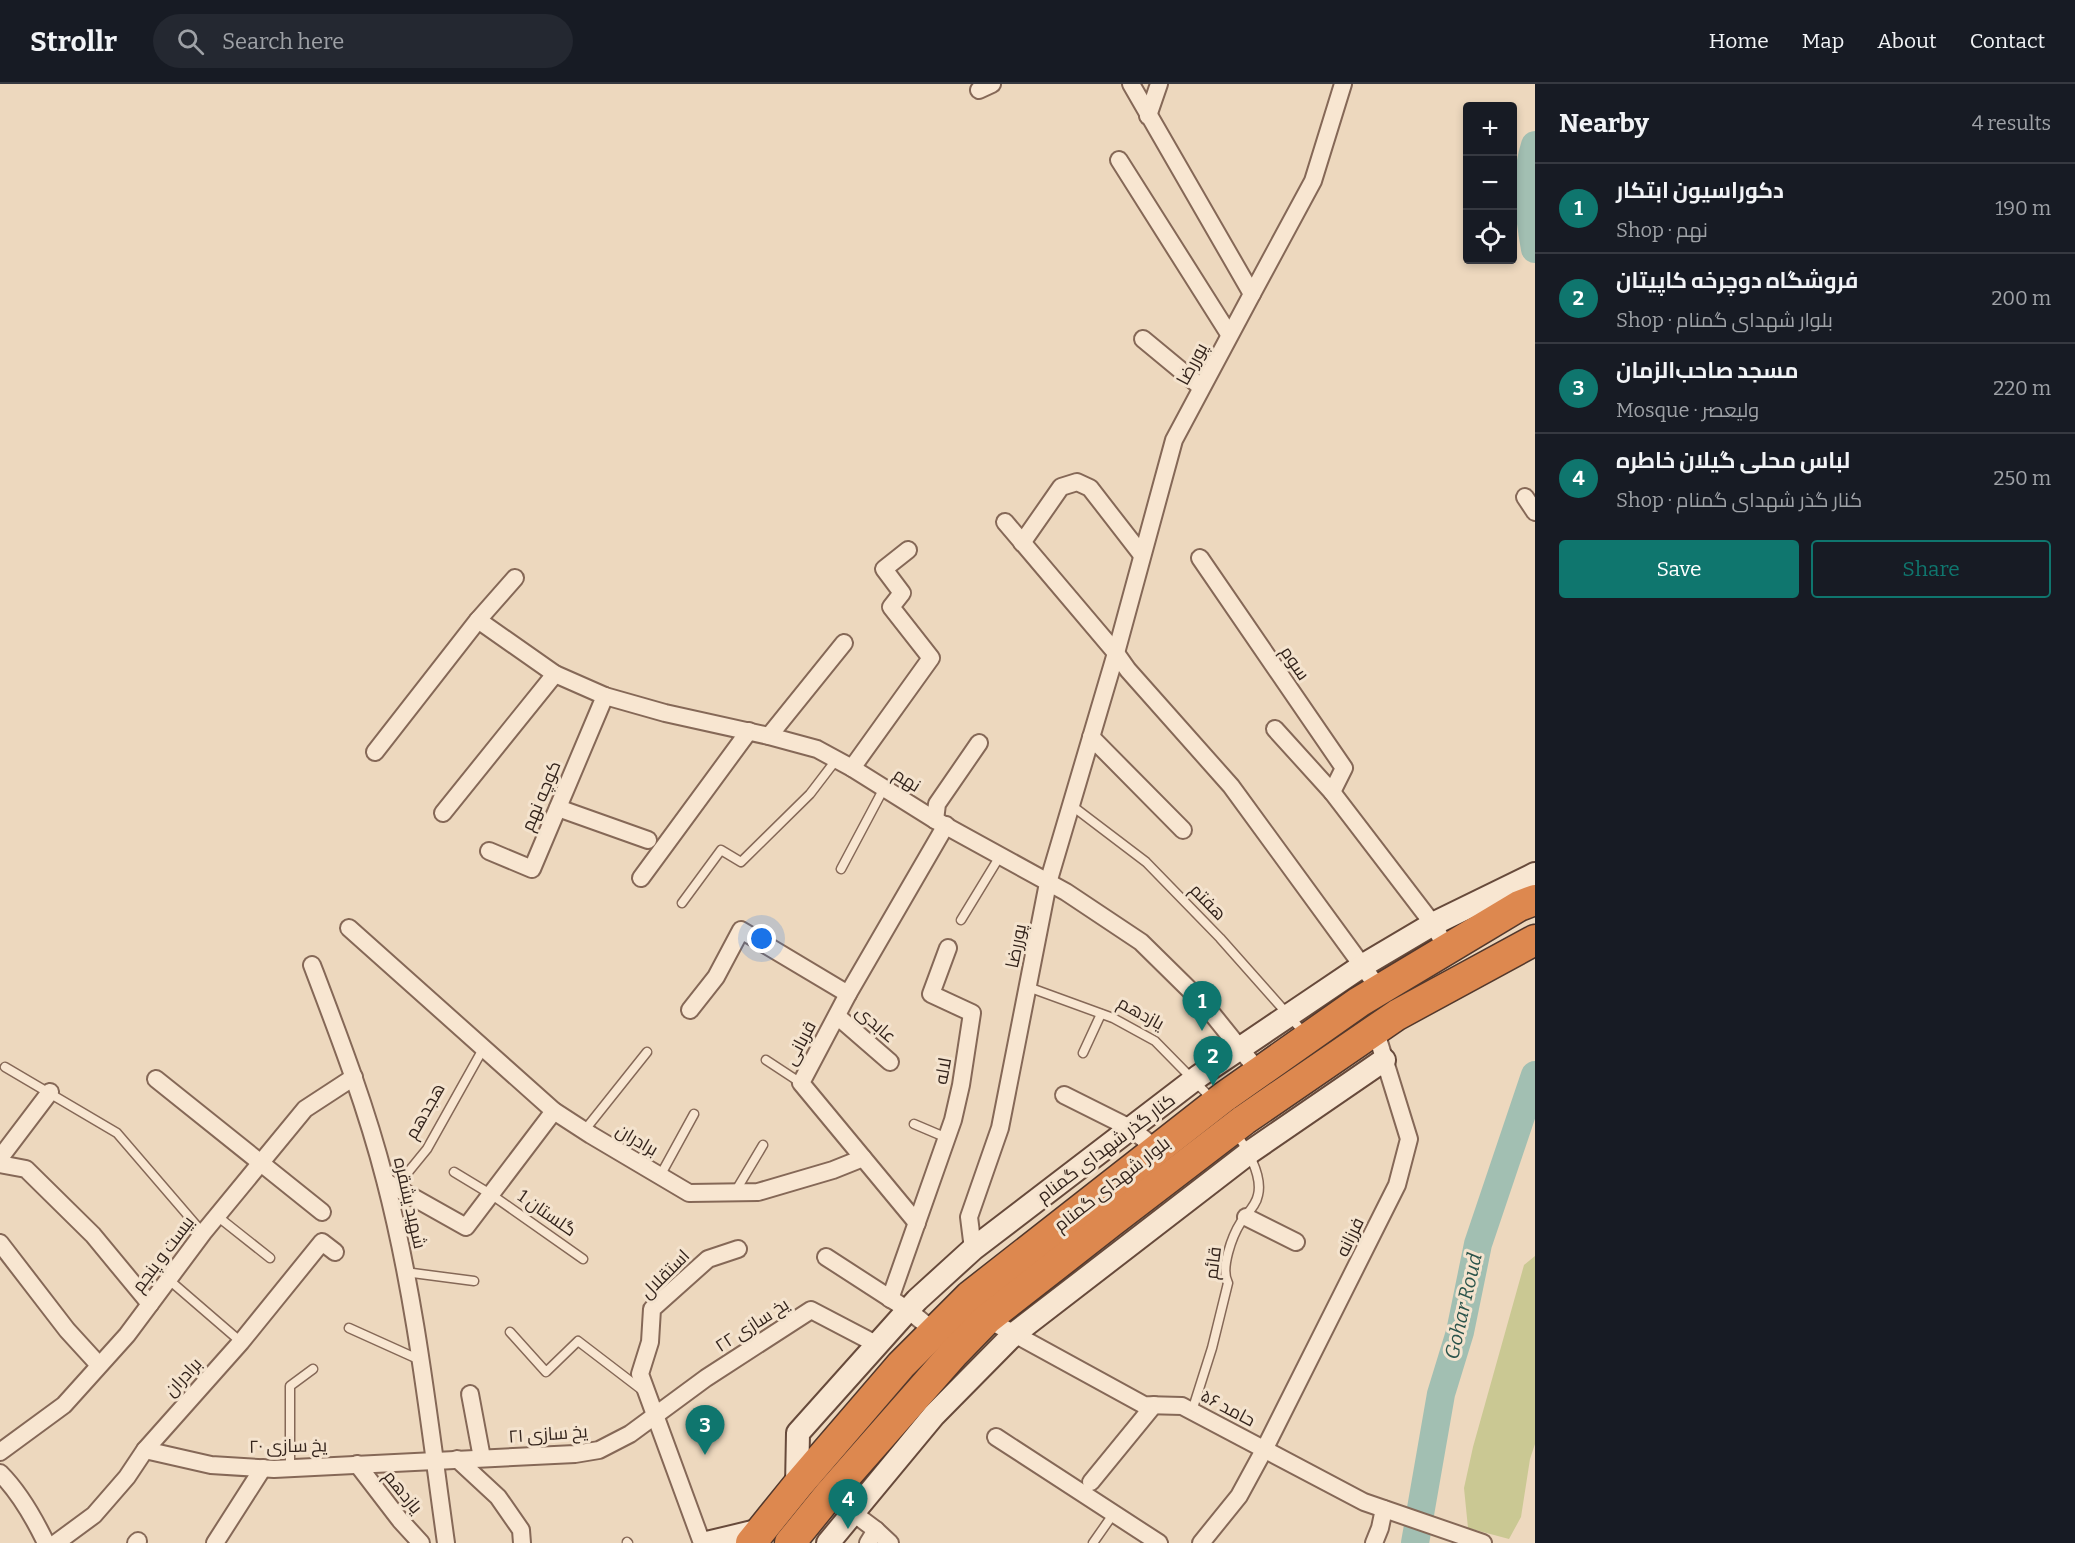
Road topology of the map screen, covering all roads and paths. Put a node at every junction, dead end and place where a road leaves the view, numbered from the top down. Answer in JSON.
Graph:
{"nodes":[{"id":1,"x":1131,"y":84,"type":"edge"},
{"id":2,"x":1159,"y":84,"type":"edge"},
{"id":3,"x":1343,"y":84,"type":"edge"},
{"id":4,"x":1148,"y":116,"type":"junction"},
{"id":5,"x":1119,"y":160,"type":"dead end"},
{"id":6,"x":1252,"y":294,"type":"junction"},
{"id":7,"x":1229,"y":334,"type":"junction"},
{"id":8,"x":1143,"y":339,"type":"dead end"},
{"id":9,"x":1201,"y":387,"type":"junction"},
{"id":10,"x":1005,"y":522,"type":"dead end"},
{"id":11,"x":1022,"y":543,"type":"junction"},
{"id":12,"x":908,"y":550,"type":"dead end"},
{"id":13,"x":1142,"y":555,"type":"junction"},
{"id":14,"x":1200,"y":558,"type":"dead end"},
{"id":15,"x":515,"y":578,"type":"dead end"},
{"id":16,"x":478,"y":620,"type":"junction"},
{"id":17,"x":844,"y":643,"type":"dead end"},
{"id":18,"x":1116,"y":653,"type":"junction"},
{"id":19,"x":555,"y":674,"type":"junction"},
{"id":20,"x":605,"y":696,"type":"junction"},
{"id":21,"x":1275,"y":729,"type":"dead end"},
{"id":22,"x":749,"y":731,"type":"junction"},
{"id":23,"x":769,"y":736,"type":"junction"},
{"id":24,"x":1091,"y":737,"type":"junction"},
{"id":25,"x":979,"y":743,"type":"dead end"},
{"id":26,"x":375,"y":752,"type":"dead end"},
{"id":27,"x":836,"y":760,"type":"junction"},
{"id":28,"x":852,"y":768,"type":"junction"},
{"id":29,"x":884,"y":788,"type":"junction"},
{"id":30,"x":1332,"y":792,"type":"junction"},
{"id":31,"x":1071,"y":805,"type":"junction"},
{"id":32,"x":558,"y":808,"type":"junction"},
{"id":33,"x":444,"y":813,"type":"dead end"},
{"id":34,"x":940,"y":823,"type":"junction"},
{"id":35,"x":1183,"y":830,"type":"dead end"},
{"id":36,"x":648,"y":840,"type":"dead end"},
{"id":37,"x":489,"y":851,"type":"dead end"},
{"id":38,"x":1000,"y":856,"type":"junction"},
{"id":39,"x":841,"y":869,"type":"dead end"},
{"id":40,"x":1535,"y":874,"type":"edge"},
{"id":41,"x":641,"y":878,"type":"dead end"},
{"id":42,"x":1048,"y":883,"type":"junction"},
{"id":43,"x":1535,"y":900,"type":"edge"},
{"id":44,"x":682,"y":903,"type":"dead end"},
{"id":45,"x":961,"y":920,"type":"dead end"},
{"id":46,"x":349,"y":928,"type":"dead end"},
{"id":47,"x":1440,"y":937,"type":"junction"},
{"id":48,"x":1535,"y":940,"type":"edge"},
{"id":49,"x":948,"y":948,"type":"dead end"},
{"id":50,"x":312,"y":965,"type":"dead end"},
{"id":51,"x":1362,"y":966,"type":"junction"},
{"id":52,"x":1028,"y":987,"type":"junction"},
{"id":53,"x":1380,"y":990,"type":"junction"},
{"id":54,"x":848,"y":994,"type":"junction"},
{"id":55,"x":690,"y":1010,"type":"dead end"},
{"id":56,"x":1101,"y":1014,"type":"junction"},
{"id":57,"x":837,"y":1016,"type":"junction"},
{"id":58,"x":1386,"y":1022,"type":"junction"},
{"id":59,"x":1299,"y":1027,"type":"junction"},
{"id":60,"x":1239,"y":1047,"type":"junction"},
{"id":61,"x":483,"y":1049,"type":"junction"},
{"id":62,"x":647,"y":1052,"type":"dead end"},
{"id":63,"x":1083,"y":1053,"type":"dead end"},
{"id":64,"x":766,"y":1060,"type":"dead end"},
{"id":65,"x":1384,"y":1060,"type":"junction"},
{"id":66,"x":890,"y":1062,"type":"dead end"},
{"id":67,"x":5,"y":1067,"type":"dead end"},
{"id":68,"x":1259,"y":1072,"type":"junction"},
{"id":69,"x":354,"y":1077,"type":"junction"},
{"id":70,"x":156,"y":1080,"type":"dead end"},
{"id":71,"x":1194,"y":1080,"type":"junction"},
{"id":72,"x":801,"y":1083,"type":"junction"},
{"id":73,"x":50,"y":1092,"type":"junction"},
{"id":74,"x":1064,"y":1095,"type":"dead end"},
{"id":75,"x":1216,"y":1103,"type":"junction"},
{"id":76,"x":554,"y":1111,"type":"junction"},
{"id":77,"x":694,"y":1114,"type":"dead end"},
{"id":78,"x":915,"y":1124,"type":"dead end"},
{"id":79,"x":1132,"y":1129,"type":"junction"},
{"id":80,"x":584,"y":1131,"type":"junction"},
{"id":81,"x":947,"y":1138,"type":"junction"},
{"id":82,"x":1242,"y":1141,"type":"junction"},
{"id":83,"x":763,"y":1145,"type":"dead end"},
{"id":84,"x":1156,"y":1149,"type":"junction"},
{"id":85,"x":0,"y":1158,"type":"edge"},
{"id":86,"x":862,"y":1158,"type":"junction"},
{"id":87,"x":261,"y":1163,"type":"junction"},
{"id":88,"x":0,"y":1164,"type":"edge"},
{"id":89,"x":454,"y":1172,"type":"dead end"},
{"id":90,"x":660,"y":1176,"type":"junction"},
{"id":91,"x":391,"y":1185,"type":"junction"},
{"id":92,"x":735,"y":1192,"type":"junction"},
{"id":93,"x":492,"y":1195,"type":"junction"},
{"id":94,"x":322,"y":1212,"type":"dead end"},
{"id":95,"x":216,"y":1216,"type":"junction"},
{"id":96,"x":1246,"y":1217,"type":"junction"},
{"id":97,"x":1111,"y":1222,"type":"junction"},
{"id":98,"x":917,"y":1223,"type":"junction"},
{"id":99,"x":202,"y":1233,"type":"junction"},
{"id":100,"x":1296,"y":1242,"type":"dead end"},
{"id":101,"x":0,"y":1243,"type":"edge"},
{"id":102,"x":1129,"y":1244,"type":"junction"},
{"id":103,"x":973,"y":1249,"type":"junction"},
{"id":104,"x":738,"y":1250,"type":"dead end"},
{"id":105,"x":335,"y":1252,"type":"dead end"},
{"id":106,"x":826,"y":1257,"type":"dead end"},
{"id":107,"x":270,"y":1258,"type":"dead end"},
{"id":108,"x":583,"y":1259,"type":"dead end"},
{"id":109,"x":405,"y":1272,"type":"junction"},
{"id":110,"x":168,"y":1280,"type":"junction"},
{"id":111,"x":474,"y":1281,"type":"dead end"},
{"id":112,"x":150,"y":1304,"type":"junction"},
{"id":113,"x":899,"y":1305,"type":"junction"},
{"id":114,"x":987,"y":1319,"type":"junction"},
{"id":115,"x":349,"y":1328,"type":"dead end"},
{"id":116,"x":933,"y":1330,"type":"junction"},
{"id":117,"x":510,"y":1332,"type":"dead end"},
{"id":118,"x":1014,"y":1334,"type":"junction"},
{"id":119,"x":242,"y":1341,"type":"junction"},
{"id":120,"x":876,"y":1344,"type":"junction"},
{"id":121,"x":421,"y":1360,"type":"junction"},
{"id":122,"x":99,"y":1365,"type":"junction"},
{"id":123,"x":314,"y":1369,"type":"dead end"},
{"id":124,"x":470,"y":1394,"type":"dead end"},
{"id":125,"x":647,"y":1394,"type":"junction"},
{"id":126,"x":1154,"y":1405,"type":"junction"},
{"id":127,"x":1192,"y":1411,"type":"junction"},
{"id":128,"x":655,"y":1416,"type":"junction"},
{"id":129,"x":996,"y":1437,"type":"dead end"},
{"id":130,"x":145,"y":1450,"type":"junction"},
{"id":131,"x":1264,"y":1450,"type":"junction"},
{"id":132,"x":0,"y":1452,"type":"edge"},
{"id":133,"x":482,"y":1458,"type":"junction"},
{"id":134,"x":458,"y":1459,"type":"junction"},
{"id":135,"x":434,"y":1460,"type":"junction"},
{"id":136,"x":357,"y":1464,"type":"junction"},
{"id":137,"x":263,"y":1468,"type":"junction"},
{"id":138,"x":290,"y":1468,"type":"junction"},
{"id":139,"x":0,"y":1473,"type":"edge"},
{"id":140,"x":1091,"y":1482,"type":"dead end"},
{"id":141,"x":797,"y":1486,"type":"junction"},
{"id":142,"x":841,"y":1503,"type":"junction"},
{"id":143,"x":1384,"y":1509,"type":"junction"},
{"id":144,"x":1115,"y":1513,"type":"junction"},
{"id":145,"x":872,"y":1536,"type":"edge"},
{"id":146,"x":756,"y":1537,"type":"edge"},
{"id":147,"x":1206,"y":1542,"type":"edge"},
{"id":148,"x":46,"y":1543,"type":"edge"},
{"id":149,"x":57,"y":1543,"type":"edge"},
{"id":150,"x":216,"y":1543,"type":"edge"},
{"id":151,"x":421,"y":1543,"type":"edge"},
{"id":152,"x":446,"y":1543,"type":"edge"},
{"id":153,"x":522,"y":1543,"type":"edge"},
{"id":154,"x":702,"y":1543,"type":"edge"},
{"id":155,"x":707,"y":1543,"type":"edge"},
{"id":156,"x":790,"y":1543,"type":"edge"},
{"id":157,"x":828,"y":1543,"type":"edge"},
{"id":158,"x":890,"y":1543,"type":"edge"},
{"id":159,"x":1093,"y":1543,"type":"edge"},
{"id":160,"x":1159,"y":1543,"type":"edge"},
{"id":161,"x":1374,"y":1543,"type":"edge"},
{"id":162,"x":1484,"y":1543,"type":"edge"}],
"edges":[{"from":1,"to":4,"type":"street"},
{"from":2,"to":4,"type":"street"},
{"from":3,"to":6,"type":"street","name":"پوررضا"},
{"from":4,"to":6,"type":"street"},
{"from":5,"to":7,"type":"street"},
{"from":6,"to":7,"type":"street","name":"پوررضا"},
{"from":7,"to":9,"type":"street","name":"پوررضا"},
{"from":8,"to":9,"type":"street"},
{"from":9,"to":13,"type":"street","name":"پوررضا"},
{"from":10,"to":11,"type":"street"},
{"from":11,"to":13,"type":"street"},
{"from":11,"to":18,"type":"street"},
{"from":12,"to":28,"type":"street"},
{"from":13,"to":18,"type":"street","name":"پوررضا"},
{"from":14,"to":30,"type":"street","name":"سوم"},
{"from":15,"to":16,"type":"street"},
{"from":16,"to":19,"type":"street","name":"نهم"},
{"from":16,"to":26,"type":"street"},
{"from":17,"to":23,"type":"street"},
{"from":18,"to":24,"type":"street","name":"پوررضا"},
{"from":18,"to":51,"type":"street"},
{"from":19,"to":20,"type":"street","name":"نهم"},
{"from":19,"to":33,"type":"street"},
{"from":20,"to":22,"type":"street","name":"نهم"},
{"from":20,"to":32,"type":"street","name":"کوچه نهم"},
{"from":21,"to":30,"type":"street"},
{"from":22,"to":23,"type":"street","name":"نهم"},
{"from":22,"to":41,"type":"street"},
{"from":23,"to":27,"type":"street","name":"نهم"},
{"from":24,"to":31,"type":"street","name":"پوررضا"},
{"from":24,"to":35,"type":"street"},
{"from":25,"to":34,"type":"street","name":"قربانی"},
{"from":27,"to":28,"type":"street","name":"نهم"},
{"from":27,"to":44,"type":"lane"},
{"from":28,"to":29,"type":"street","name":"نهم"},
{"from":29,"to":34,"type":"street","name":"نهم"},
{"from":29,"to":39,"type":"lane"},
{"from":30,"to":47,"type":"street"},
{"from":31,"to":42,"type":"street","name":"پوررضا"},
{"from":31,"to":59,"type":"lane","name":"هفتم"},
{"from":32,"to":36,"type":"street"},
{"from":32,"to":37,"type":"street","name":"کوچه نهم"},
{"from":34,"to":38,"type":"street","name":"نهم"},
{"from":34,"to":54,"type":"street","name":"قربانی"},
{"from":38,"to":42,"type":"street","name":"نهم"},
{"from":38,"to":45,"type":"lane"},
{"from":40,"to":47,"type":"street","name":"کنار گذر شهدای گمنام"},
{"from":42,"to":52,"type":"street","name":"پوررضا"},
{"from":42,"to":60,"type":"street","name":"نهم"},
{"from":43,"to":47,"type":"highway","name":"بلوار شهدای گمنام"},
{"from":46,"to":61,"type":"street","name":"برادران"},
{"from":47,"to":51,"type":"street","name":"کنار گذر شهدای گمنام"},
{"from":47,"to":53,"type":"highway","name":"بلوار شهدای گمنام"},
{"from":48,"to":58,"type":"highway","name":"بلوار شهدای گمنام"},
{"from":49,"to":81,"type":"street","name":"لاله"},
{"from":50,"to":69,"type":"street","name":"شهید یشقره"},
{"from":51,"to":53,"type":"street"},
{"from":51,"to":59,"type":"street","name":"کنار گذر شهدای گمنام"},
{"from":52,"to":56,"type":"lane","name":"یازدهم"},
{"from":52,"to":103,"type":"street","name":"پوررضا"},
{"from":53,"to":58,"type":"highway"},
{"from":53,"to":59,"type":"highway","name":"بلوار شهدای گمنام"},
{"from":54,"to":55,"type":"street"},
{"from":54,"to":57,"type":"street","name":"قربانی"},
{"from":56,"to":63,"type":"lane"},
{"from":56,"to":71,"type":"lane","name":"یازدهم"},
{"from":57,"to":66,"type":"street","name":"عابدی"},
{"from":57,"to":72,"type":"street","name":"قربانی"},
{"from":58,"to":65,"type":"street","name":"فرزانه"},
{"from":58,"to":82,"type":"highway","name":"بلوار شهدای گمنام"},
{"from":59,"to":60,"type":"street","name":"کنار گذر شهدای گمنام"},
{"from":59,"to":68,"type":"highway","name":"بلوار شهدای گمنام"},
{"from":60,"to":68,"type":"street","name":"نهم"},
{"from":60,"to":71,"type":"street","name":"کنار گذر شهدای گمنام"},
{"from":61,"to":76,"type":"street","name":"برادران"},
{"from":61,"to":91,"type":"lane","name":"هجدهم"},
{"from":62,"to":80,"type":"lane"},
{"from":64,"to":72,"type":"lane"},
{"from":65,"to":82,"type":"street"},
{"from":65,"to":131,"type":"street","name":"فرزانه"},
{"from":67,"to":73,"type":"lane"},
{"from":68,"to":75,"type":"highway","name":"بلوار شهدای گمنام"},
{"from":69,"to":87,"type":"street","name":"بیست و پنجم"},
{"from":69,"to":91,"type":"street","name":"شهید یشقره"},
{"from":70,"to":87,"type":"street"},
{"from":71,"to":75,"type":"lane","name":"یازدهم"},
{"from":71,"to":79,"type":"street","name":"کنار گذر شهدای گمنام"},
{"from":72,"to":86,"type":"street","name":"قربانی"},
{"from":73,"to":85,"type":"street"},
{"from":73,"to":99,"type":"lane"},
{"from":74,"to":79,"type":"street"},
{"from":75,"to":84,"type":"highway","name":"بلوار شهدای گمنام"},
{"from":76,"to":80,"type":"street","name":"برادران"},
{"from":76,"to":93,"type":"street"},
{"from":77,"to":90,"type":"lane"},
{"from":78,"to":81,"type":"lane"},
{"from":79,"to":84,"type":"street"},
{"from":79,"to":103,"type":"street","name":"کنار گذر شهدای گمنام"},
{"from":80,"to":90,"type":"street","name":"برادران"},
{"from":81,"to":98,"type":"street","name":"لاله"},
{"from":82,"to":96,"type":"lane","name":"قائم"},
{"from":82,"to":97,"type":"highway","name":"بلوار شهدای گمنام"},
{"from":82,"to":102,"type":"street"},
{"from":83,"to":92,"type":"lane"},
{"from":84,"to":116,"type":"highway","name":"بلوار شهدای گمنام"},
{"from":86,"to":92,"type":"street"},
{"from":86,"to":98,"type":"street","name":"قربانی"},
{"from":87,"to":94,"type":"street"},
{"from":87,"to":95,"type":"street","name":"بیست و پنجم"},
{"from":88,"to":112,"type":"street"},
{"from":89,"to":93,"type":"lane","name":"گلستان 1"},
{"from":90,"to":92,"type":"street","name":"برادران"},
{"from":91,"to":93,"type":"street"},
{"from":91,"to":109,"type":"street","name":"شهید یشقره"},
{"from":93,"to":108,"type":"lane","name":"گلستان 1"},
{"from":95,"to":99,"type":"street","name":"بیست و پنجم"},
{"from":95,"to":107,"type":"lane"},
{"from":96,"to":100,"type":"street"},
{"from":96,"to":127,"type":"lane","name":"قائم"},
{"from":97,"to":102,"type":"street"},
{"from":97,"to":114,"type":"highway","name":"بلوار شهدای گمنام"},
{"from":98,"to":113,"type":"street"},
{"from":99,"to":110,"type":"street","name":"بیست و پنجم"},
{"from":101,"to":122,"type":"street"},
{"from":102,"to":118,"type":"street"},
{"from":103,"to":113,"type":"street","name":"کنار گذر شهدای گمنام"},
{"from":104,"to":125,"type":"street","name":"استقلال"},
{"from":105,"to":119,"type":"street","name":"برادران"},
{"from":106,"to":113,"type":"street"},
{"from":109,"to":111,"type":"lane"},
{"from":109,"to":121,"type":"street","name":"شهید یشقره"},
{"from":110,"to":112,"type":"street","name":"بیست و پنجم"},
{"from":110,"to":119,"type":"lane"},
{"from":112,"to":122,"type":"street","name":"بیست و پنجم"},
{"from":113,"to":116,"type":"street"},
{"from":113,"to":120,"type":"street","name":"کنار گذر شهدای گمنام"},
{"from":114,"to":118,"type":"street","name":"حامد ۵۶"},
{"from":114,"to":142,"type":"highway","name":"بلوار شهدای گمنام"},
{"from":115,"to":121,"type":"lane"},
{"from":116,"to":141,"type":"highway","name":"بلوار شهدای گمنام"},
{"from":117,"to":125,"type":"lane"},
{"from":118,"to":126,"type":"street","name":"حامد ۵۶"},
{"from":118,"to":142,"type":"street"},
{"from":119,"to":130,"type":"street","name":"برادران"},
{"from":120,"to":128,"type":"street","name":"یخ سازی ۲۲"},
{"from":120,"to":141,"type":"street","name":"کنار گذر شهدای گمنام"},
{"from":121,"to":135,"type":"street","name":"شهید یشقره"},
{"from":122,"to":132,"type":"street","name":"بیست و پنجم"},
{"from":123,"to":138,"type":"lane"},
{"from":124,"to":133,"type":"street"},
{"from":125,"to":128,"type":"street","name":"استقلال"},
{"from":126,"to":127,"type":"street","name":"حامد ۵۶"},
{"from":126,"to":140,"type":"street"},
{"from":127,"to":131,"type":"street","name":"حامد ۵۶"},
{"from":128,"to":133,"type":"street","name":"یخ سازی ۲۱"},
{"from":128,"to":154,"type":"street","name":"استقلال"},
{"from":129,"to":144,"type":"street"},
{"from":130,"to":137,"type":"street","name":"یخ سازی ۲۰"},
{"from":130,"to":149,"type":"street","name":"برادران"},
{"from":131,"to":143,"type":"street","name":"حامد ۵۶"},
{"from":131,"to":147,"type":"street","name":"فرزانه"},
{"from":133,"to":134,"type":"street","name":"یخ سازی ۲۱"},
{"from":134,"to":135,"type":"street","name":"یخ سازی ۲۱"},
{"from":134,"to":153,"type":"street"},
{"from":135,"to":136,"type":"street","name":"یخ سازی ۲۰"},
{"from":135,"to":152,"type":"street"},
{"from":136,"to":138,"type":"street","name":"یخ سازی ۲۰"},
{"from":136,"to":151,"type":"street","name":"یازدهم"},
{"from":137,"to":138,"type":"street","name":"یخ سازی ۲۰"},
{"from":137,"to":150,"type":"street"},
{"from":139,"to":148,"type":"street"},
{"from":141,"to":146,"type":"highway","name":"بلوار شهدای گمنام"},
{"from":142,"to":145,"type":"street"},
{"from":142,"to":156,"type":"highway","name":"بلوار شهدای گمنام"},
{"from":142,"to":157,"type":"street"},
{"from":143,"to":161,"type":"street"},
{"from":143,"to":162,"type":"street","name":"حامد ۵۶"},
{"from":144,"to":159,"type":"lane"},
{"from":144,"to":160,"type":"street"},
{"from":145,"to":158,"type":"street"},
{"from":146,"to":155,"type":"street"}]}
